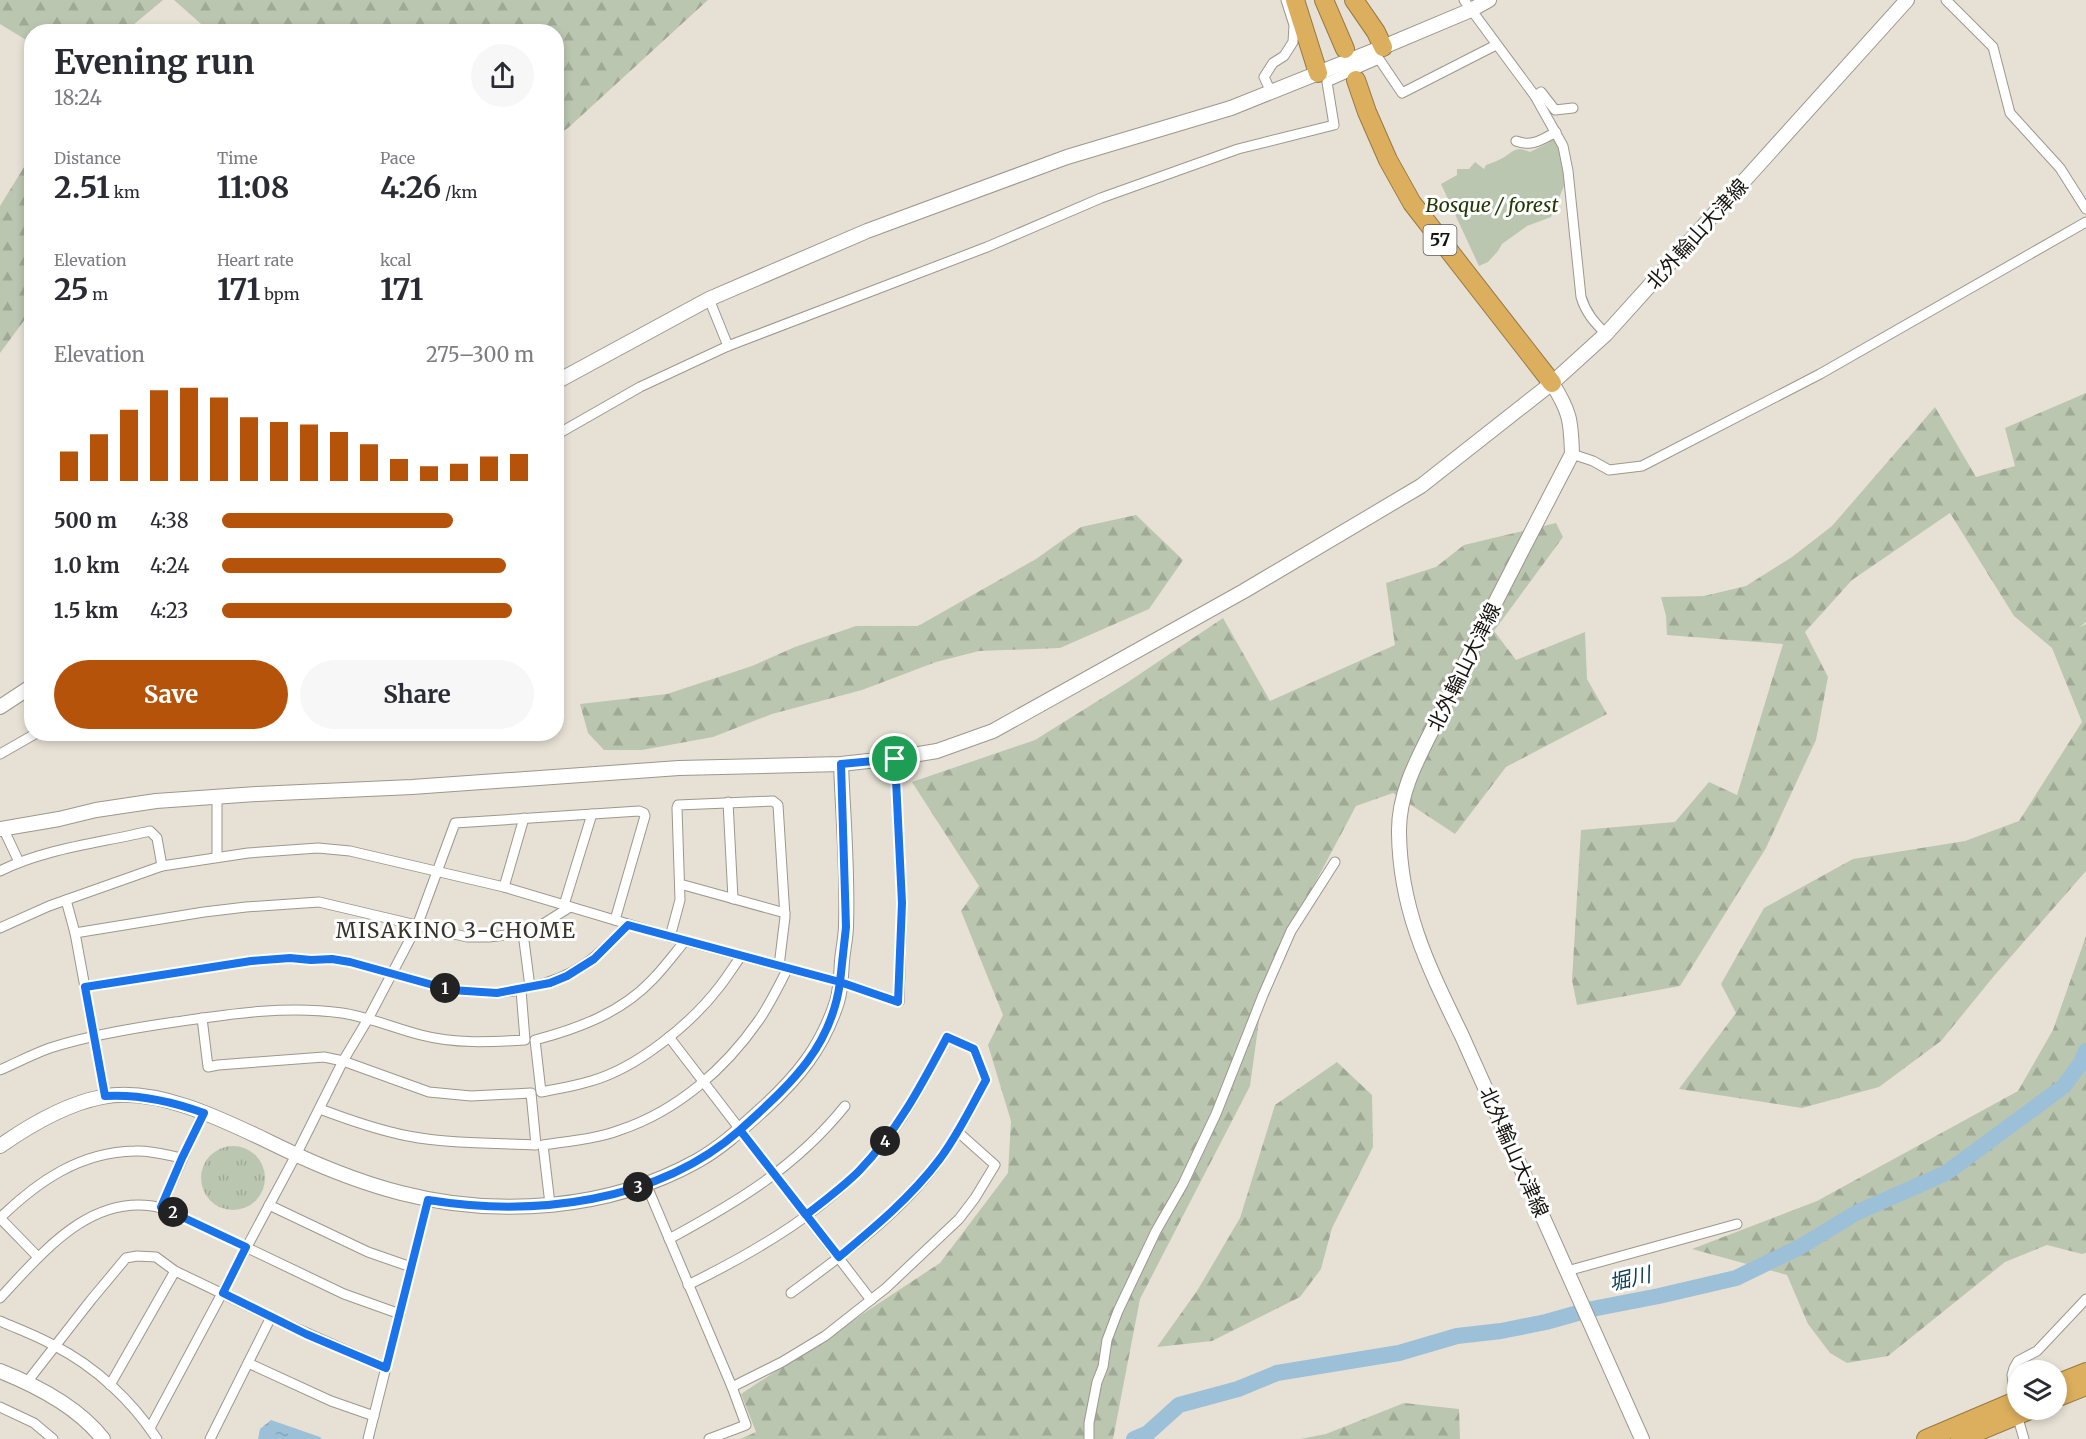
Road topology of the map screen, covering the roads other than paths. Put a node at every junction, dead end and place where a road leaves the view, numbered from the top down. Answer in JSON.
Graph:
{"nodes":[{"id":1,"x":1286,"y":0,"type":"edge"},
{"id":2,"x":1295,"y":0,"type":"edge"},
{"id":3,"x":1324,"y":0,"type":"edge"},
{"id":4,"x":1354,"y":0,"type":"edge"},
{"id":5,"x":1489,"y":0,"type":"edge"},
{"id":6,"x":1906,"y":0,"type":"edge"},
{"id":7,"x":1946,"y":0,"type":"edge"},
{"id":8,"x":1468,"y":5,"type":"edge"},
{"id":9,"x":1496,"y":45,"type":"junction"},
{"id":10,"x":1383,"y":47,"type":"junction"},
{"id":11,"x":1345,"y":49,"type":"dead end"},
{"id":12,"x":1318,"y":74,"type":"junction"},
{"id":13,"x":1356,"y":80,"type":"dead end"},
{"id":14,"x":1271,"y":92,"type":"junction"},
{"id":15,"x":1535,"y":96,"type":"junction"},
{"id":16,"x":1573,"y":108,"type":"dead end"},
{"id":17,"x":1556,"y":132,"type":"junction"},
{"id":18,"x":1516,"y":141,"type":"dead end"},
{"id":19,"x":2086,"y":209,"type":"edge"},
{"id":20,"x":2086,"y":222,"type":"edge"},
{"id":21,"x":709,"y":299,"type":"junction"},
{"id":22,"x":1606,"y":334,"type":"junction"},
{"id":23,"x":728,"y":346,"type":"junction"},
{"id":24,"x":564,"y":378,"type":"edge"},
{"id":25,"x":1552,"y":383,"type":"junction"},
{"id":26,"x":564,"y":430,"type":"edge"},
{"id":27,"x":1572,"y":454,"type":"junction"},
{"id":28,"x":24,"y":691,"type":"edge"},
{"id":29,"x":0,"y":707,"type":"edge"},
{"id":30,"x":24,"y":740,"type":"edge"},
{"id":31,"x":0,"y":754,"type":"edge"},
{"id":32,"x":895,"y":759,"type":"junction"},
{"id":33,"x":841,"y":764,"type":"junction"},
{"id":34,"x":217,"y":797,"type":"junction"},
{"id":35,"x":728,"y":802,"type":"junction"},
{"id":36,"x":592,"y":814,"type":"junction"},
{"id":37,"x":524,"y":818,"type":"junction"},
{"id":38,"x":1,"y":828,"type":"edge"},
{"id":39,"x":217,"y":857,"type":"junction"},
{"id":40,"x":19,"y":862,"type":"junction"},
{"id":41,"x":1335,"y":862,"type":"dead end"},
{"id":42,"x":162,"y":866,"type":"junction"},
{"id":43,"x":0,"y":871,"type":"edge"},
{"id":44,"x":438,"y":871,"type":"junction"},
{"id":45,"x":680,"y":884,"type":"junction"},
{"id":46,"x":504,"y":887,"type":"junction"},
{"id":47,"x":733,"y":899,"type":"junction"},
{"id":48,"x":66,"y":900,"type":"junction"},
{"id":49,"x":567,"y":906,"type":"junction"},
{"id":50,"x":785,"y":914,"type":"junction"},
{"id":51,"x":615,"y":920,"type":"junction"},
{"id":52,"x":628,"y":925,"type":"junction"},
{"id":53,"x":417,"y":926,"type":"junction"},
{"id":54,"x":0,"y":928,"type":"edge"},
{"id":55,"x":75,"y":933,"type":"junction"},
{"id":56,"x":523,"y":933,"type":"junction"},
{"id":57,"x":670,"y":937,"type":"junction"},
{"id":58,"x":685,"y":941,"type":"junction"},
{"id":59,"x":741,"y":956,"type":"junction"},
{"id":60,"x":784,"y":967,"type":"junction"},
{"id":61,"x":392,"y":974,"type":"junction"},
{"id":62,"x":840,"y":982,"type":"junction"},
{"id":63,"x":85,"y":987,"type":"junction"},
{"id":64,"x":525,"y":988,"type":"junction"},
{"id":65,"x":202,"y":1018,"type":"junction"},
{"id":66,"x":368,"y":1019,"type":"junction"},
{"id":67,"x":93,"y":1036,"type":"junction"},
{"id":68,"x":669,"y":1036,"type":"junction"},
{"id":69,"x":530,"y":1040,"type":"junction"},
{"id":70,"x":343,"y":1061,"type":"junction"},
{"id":71,"x":0,"y":1070,"type":"edge"},
{"id":72,"x":704,"y":1082,"type":"junction"},
{"id":73,"x":536,"y":1092,"type":"junction"},
{"id":74,"x":105,"y":1096,"type":"junction"},
{"id":75,"x":845,"y":1106,"type":"dead end"},
{"id":76,"x":320,"y":1109,"type":"junction"},
{"id":77,"x":204,"y":1113,"type":"junction"},
{"id":78,"x":740,"y":1130,"type":"junction"},
{"id":79,"x":958,"y":1132,"type":"junction"},
{"id":80,"x":540,"y":1145,"type":"junction"},
{"id":81,"x":0,"y":1146,"type":"edge"},
{"id":82,"x":296,"y":1155,"type":"junction"},
{"id":83,"x":182,"y":1158,"type":"junction"},
{"id":84,"x":775,"y":1174,"type":"junction"},
{"id":85,"x":646,"y":1185,"type":"junction"},
{"id":86,"x":428,"y":1200,"type":"junction"},
{"id":87,"x":550,"y":1204,"type":"junction"},
{"id":88,"x":270,"y":1205,"type":"junction"},
{"id":89,"x":161,"y":1207,"type":"junction"},
{"id":90,"x":806,"y":1215,"type":"junction"},
{"id":91,"x":0,"y":1218,"type":"edge"},
{"id":92,"x":1737,"y":1224,"type":"dead end"},
{"id":93,"x":669,"y":1239,"type":"junction"},
{"id":94,"x":246,"y":1247,"type":"junction"},
{"id":95,"x":38,"y":1257,"type":"junction"},
{"id":96,"x":839,"y":1257,"type":"junction"},
{"id":97,"x":411,"y":1267,"type":"junction"},
{"id":98,"x":175,"y":1271,"type":"junction"},
{"id":99,"x":1567,"y":1271,"type":"junction"},
{"id":100,"x":688,"y":1285,"type":"junction"},
{"id":101,"x":223,"y":1293,"type":"junction"},
{"id":102,"x":791,"y":1293,"type":"dead end"},
{"id":103,"x":0,"y":1298,"type":"edge"},
{"id":104,"x":2086,"y":1299,"type":"edge"},
{"id":105,"x":871,"y":1300,"type":"junction"},
{"id":106,"x":400,"y":1314,"type":"junction"},
{"id":107,"x":271,"y":1317,"type":"junction"},
{"id":108,"x":0,"y":1321,"type":"edge"},
{"id":109,"x":56,"y":1346,"type":"junction"},
{"id":110,"x":2020,"y":1360,"type":"edge"},
{"id":111,"x":248,"y":1363,"type":"junction"},
{"id":112,"x":386,"y":1368,"type":"junction"},
{"id":113,"x":0,"y":1371,"type":"edge"},
{"id":114,"x":2086,"y":1372,"type":"edge"},
{"id":115,"x":2067,"y":1380,"type":"edge"},
{"id":116,"x":27,"y":1382,"type":"junction"},
{"id":117,"x":110,"y":1385,"type":"junction"},
{"id":118,"x":2086,"y":1386,"type":"edge"},
{"id":119,"x":732,"y":1387,"type":"junction"},
{"id":120,"x":2067,"y":1394,"type":"edge"},
{"id":121,"x":1,"y":1410,"type":"edge"},
{"id":122,"x":2007,"y":1411,"type":"edge"},
{"id":123,"x":2007,"y":1414,"type":"edge"},
{"id":124,"x":374,"y":1416,"type":"junction"},
{"id":125,"x":2022,"y":1420,"type":"edge"},
{"id":126,"x":150,"y":1428,"type":"junction"},
{"id":127,"x":53,"y":1439,"type":"edge"},
{"id":128,"x":103,"y":1439,"type":"edge"},
{"id":129,"x":157,"y":1439,"type":"edge"},
{"id":130,"x":210,"y":1439,"type":"edge"},
{"id":131,"x":368,"y":1439,"type":"edge"},
{"id":132,"x":709,"y":1439,"type":"edge"},
{"id":133,"x":1089,"y":1439,"type":"edge"},
{"id":134,"x":1642,"y":1439,"type":"edge"},
{"id":135,"x":1926,"y":1439,"type":"edge"},
{"id":136,"x":1960,"y":1439,"type":"edge"},
{"id":137,"x":2024,"y":1439,"type":"edge"}],
"edges":[{"from":1,"to":14,"type":"street"},
{"from":2,"to":12,"type":"highway"},
{"from":3,"to":11,"type":"highway"},
{"from":4,"to":10,"type":"highway"},
{"from":5,"to":8,"type":"street"},
{"from":6,"to":22,"type":"street","name":"北外輪山大津線"},
{"from":7,"to":19,"type":"street"},
{"from":8,"to":9,"type":"street"},
{"from":8,"to":10,"type":"street"},
{"from":9,"to":15,"type":"street"},
{"from":9,"to":23,"type":"street"},
{"from":10,"to":12,"type":"street"},
{"from":12,"to":14,"type":"street"},
{"from":13,"to":25,"type":"highway","number":"57"},
{"from":14,"to":21,"type":"street"},
{"from":15,"to":16,"type":"street"},
{"from":15,"to":17,"type":"street"},
{"from":17,"to":18,"type":"street"},
{"from":17,"to":22,"type":"street"},
{"from":20,"to":27,"type":"street"},
{"from":21,"to":23,"type":"street"},
{"from":21,"to":24,"type":"street"},
{"from":22,"to":25,"type":"street","name":"北外輪山大津線"},
{"from":23,"to":26,"type":"street"},
{"from":25,"to":27,"type":"street"},
{"from":25,"to":32,"type":"street","name":"北外輪山大津線"},
{"from":27,"to":99,"type":"street","name":"北外輪山大津線"},
{"from":28,"to":29,"type":"street"},
{"from":30,"to":31,"type":"street"},
{"from":32,"to":33,"type":"street","name":"北外輪山大津線"},
{"from":32,"to":62,"type":"street"},
{"from":33,"to":34,"type":"street","name":"北外輪山大津線"},
{"from":33,"to":62,"type":"street"},
{"from":34,"to":38,"type":"street","name":"北外輪山大津線"},
{"from":34,"to":39,"type":"street"},
{"from":35,"to":45,"type":"street"},
{"from":35,"to":47,"type":"street"},
{"from":35,"to":50,"type":"street"},
{"from":36,"to":37,"type":"street"},
{"from":36,"to":49,"type":"street"},
{"from":36,"to":51,"type":"street"},
{"from":37,"to":44,"type":"street"},
{"from":37,"to":46,"type":"street"},
{"from":38,"to":40,"type":"street"},
{"from":39,"to":42,"type":"street"},
{"from":39,"to":44,"type":"street"},
{"from":40,"to":42,"type":"street"},
{"from":40,"to":43,"type":"street"},
{"from":41,"to":133,"type":"street"},
{"from":42,"to":48,"type":"street"},
{"from":44,"to":46,"type":"street"},
{"from":44,"to":53,"type":"street"},
{"from":45,"to":47,"type":"street"},
{"from":45,"to":57,"type":"street"},
{"from":46,"to":49,"type":"street"},
{"from":47,"to":50,"type":"street"},
{"from":48,"to":54,"type":"street"},
{"from":48,"to":55,"type":"street"},
{"from":49,"to":51,"type":"street"},
{"from":49,"to":56,"type":"street"},
{"from":50,"to":60,"type":"street"},
{"from":51,"to":52,"type":"street"},
{"from":52,"to":57,"type":"street"},
{"from":52,"to":64,"type":"street"},
{"from":53,"to":55,"type":"street"},
{"from":53,"to":56,"type":"street"},
{"from":53,"to":61,"type":"street"},
{"from":55,"to":63,"type":"street"},
{"from":56,"to":64,"type":"street"},
{"from":57,"to":58,"type":"street"},
{"from":58,"to":59,"type":"street"},
{"from":58,"to":69,"type":"street"},
{"from":59,"to":60,"type":"street"},
{"from":59,"to":68,"type":"street"},
{"from":60,"to":62,"type":"street"},
{"from":60,"to":72,"type":"street"},
{"from":61,"to":63,"type":"street"},
{"from":61,"to":64,"type":"street"},
{"from":61,"to":66,"type":"street"},
{"from":62,"to":78,"type":"street"},
{"from":63,"to":67,"type":"street"},
{"from":64,"to":69,"type":"street"},
{"from":65,"to":66,"type":"street"},
{"from":65,"to":67,"type":"street"},
{"from":65,"to":70,"type":"street"},
{"from":66,"to":69,"type":"street"},
{"from":66,"to":70,"type":"street"},
{"from":67,"to":71,"type":"street"},
{"from":67,"to":74,"type":"street"},
{"from":68,"to":72,"type":"street"},
{"from":68,"to":73,"type":"street"},
{"from":69,"to":73,"type":"street"},
{"from":70,"to":73,"type":"street"},
{"from":70,"to":76,"type":"street"},
{"from":72,"to":78,"type":"street"},
{"from":72,"to":80,"type":"street"},
{"from":73,"to":80,"type":"street"},
{"from":74,"to":77,"type":"street"},
{"from":74,"to":81,"type":"street"},
{"from":75,"to":84,"type":"street"},
{"from":76,"to":80,"type":"street"},
{"from":76,"to":82,"type":"street"},
{"from":77,"to":82,"type":"street"},
{"from":77,"to":83,"type":"street"},
{"from":78,"to":84,"type":"street"},
{"from":78,"to":85,"type":"street"},
{"from":79,"to":90,"type":"street"},
{"from":79,"to":96,"type":"street"},
{"from":79,"to":105,"type":"street"},
{"from":80,"to":87,"type":"street"},
{"from":82,"to":86,"type":"street"},
{"from":82,"to":88,"type":"street"},
{"from":83,"to":89,"type":"street"},
{"from":83,"to":91,"type":"street"},
{"from":84,"to":90,"type":"street"},
{"from":84,"to":93,"type":"street"},
{"from":85,"to":87,"type":"street"},
{"from":85,"to":93,"type":"street"},
{"from":86,"to":87,"type":"street"},
{"from":86,"to":97,"type":"street"},
{"from":88,"to":94,"type":"street"},
{"from":88,"to":97,"type":"street"},
{"from":89,"to":94,"type":"street"},
{"from":89,"to":95,"type":"street"},
{"from":90,"to":96,"type":"street"},
{"from":90,"to":100,"type":"street"},
{"from":91,"to":95,"type":"street"},
{"from":92,"to":99,"type":"street"},
{"from":93,"to":100,"type":"street"},
{"from":94,"to":101,"type":"street"},
{"from":94,"to":106,"type":"street"},
{"from":95,"to":103,"type":"street"},
{"from":96,"to":102,"type":"street"},
{"from":96,"to":105,"type":"street"},
{"from":97,"to":106,"type":"street"},
{"from":98,"to":101,"type":"street"},
{"from":98,"to":109,"type":"street"},
{"from":98,"to":117,"type":"street"},
{"from":99,"to":134,"type":"street","name":"北外輪山大津線"},
{"from":100,"to":119,"type":"street"},
{"from":101,"to":107,"type":"street"},
{"from":101,"to":126,"type":"street"},
{"from":104,"to":110,"type":"street"},
{"from":105,"to":119,"type":"street"},
{"from":106,"to":112,"type":"street"},
{"from":107,"to":111,"type":"street"},
{"from":107,"to":112,"type":"street"},
{"from":108,"to":109,"type":"street"},
{"from":109,"to":116,"type":"street"},
{"from":109,"to":117,"type":"street"},
{"from":111,"to":124,"type":"street"},
{"from":111,"to":130,"type":"street"},
{"from":112,"to":124,"type":"street"},
{"from":113,"to":116,"type":"street"},
{"from":114,"to":115,"type":"highway"},
{"from":116,"to":128,"type":"street"},
{"from":117,"to":126,"type":"street"},
{"from":118,"to":120,"type":"highway"},
{"from":119,"to":132,"type":"street"},
{"from":121,"to":127,"type":"street"},
{"from":122,"to":135,"type":"highway"},
{"from":123,"to":136,"type":"highway"},
{"from":124,"to":131,"type":"street"},
{"from":125,"to":137,"type":"street"},
{"from":126,"to":129,"type":"street"}]}
